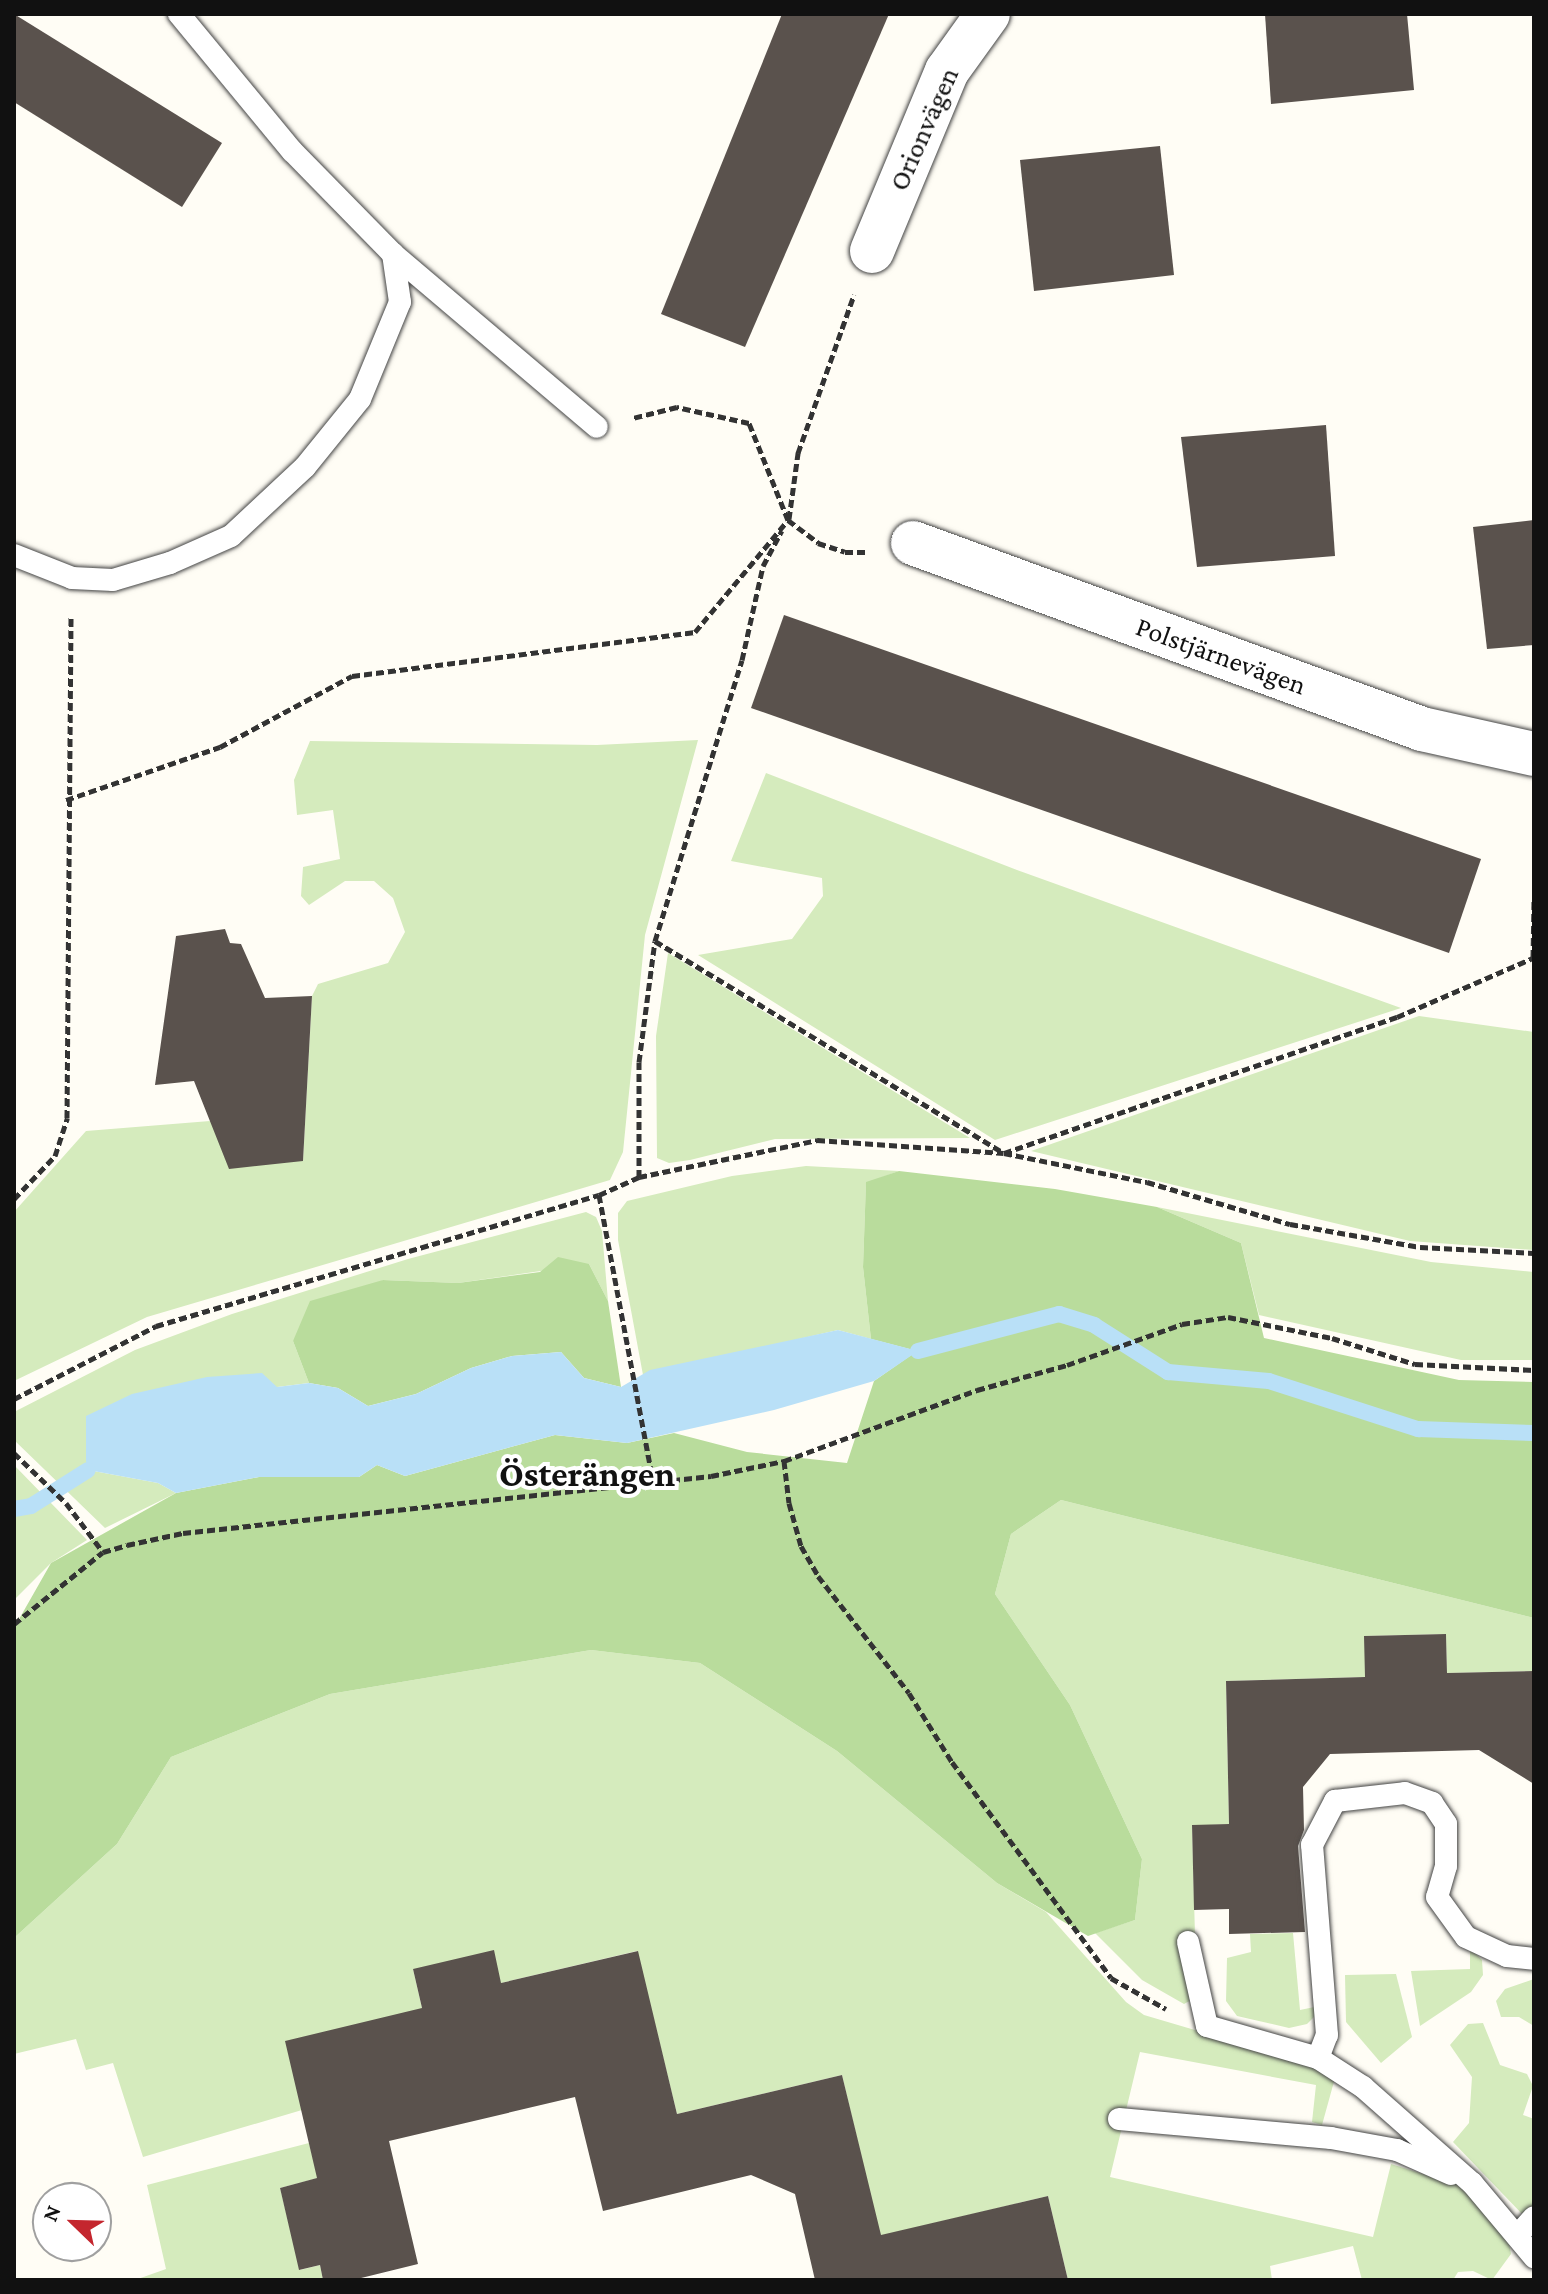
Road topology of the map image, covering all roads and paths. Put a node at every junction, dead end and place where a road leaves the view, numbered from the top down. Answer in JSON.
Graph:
{"nodes":[{"id":1,"x":179,"y":14,"type":"edge"},
{"id":2,"x":988,"y":14,"type":"edge"},
{"id":3,"x":872,"y":251,"type":"joint"},
{"id":4,"x":393,"y":254,"type":"junction"},
{"id":5,"x":597,"y":427,"type":"joint"},
{"id":6,"x":788,"y":520,"type":"junction"},
{"id":7,"x":913,"y":543,"type":"joint"},
{"id":8,"x":14,"y":555,"type":"edge"},
{"id":9,"x":72,"y":578,"type":"junction"},
{"id":10,"x":1534,"y":754,"type":"edge"},
{"id":11,"x":66,"y":800,"type":"junction"},
{"id":12,"x":1534,"y":898,"type":"edge"},
{"id":13,"x":655,"y":941,"type":"junction"},
{"id":14,"x":1004,"y":1153,"type":"junction"},
{"id":15,"x":639,"y":1177,"type":"junction"},
{"id":16,"x":599,"y":1195,"type":"junction"},
{"id":17,"x":14,"y":1199,"type":"edge"},
{"id":18,"x":1534,"y":1253,"type":"edge"},
{"id":19,"x":1534,"y":1370,"type":"edge"},
{"id":20,"x":14,"y":1399,"type":"edge"},
{"id":21,"x":14,"y":1453,"type":"edge"},
{"id":22,"x":784,"y":1461,"type":"junction"},
{"id":23,"x":653,"y":1480,"type":"junction"},
{"id":24,"x":103,"y":1552,"type":"junction"},
{"id":25,"x":14,"y":1624,"type":"edge"},
{"id":26,"x":1188,"y":1942,"type":"dead end"},
{"id":27,"x":1534,"y":1959,"type":"edge"},
{"id":28,"x":1207,"y":2026,"type":"junction"},
{"id":29,"x":1318,"y":2058,"type":"junction"},
{"id":30,"x":1119,"y":2119,"type":"dead end"},
{"id":31,"x":1472,"y":2183,"type":"junction"},
{"id":32,"x":1534,"y":2217,"type":"edge"},
{"id":33,"x":1517,"y":2236,"type":"junction"},
{"id":34,"x":1534,"y":2257,"type":"edge"}],
"edges":[{"from":1,"to":4,"type":"lane"},
{"from":2,"to":3,"type":"street","name":"Orionvägen"},
{"from":3,"to":6,"type":"path"},
{"from":4,"to":5,"type":"lane"},
{"from":4,"to":9,"type":"lane"},
{"from":5,"to":6,"type":"path"},
{"from":6,"to":7,"type":"path"},
{"from":6,"to":11,"type":"path"},
{"from":6,"to":13,"type":"path"},
{"from":7,"to":10,"type":"street","name":"Polstjärnevägen"},
{"from":8,"to":9,"type":"lane"},
{"from":9,"to":11,"type":"path"},
{"from":11,"to":17,"type":"path"},
{"from":12,"to":14,"type":"path"},
{"from":13,"to":14,"type":"path"},
{"from":13,"to":15,"type":"path"},
{"from":14,"to":15,"type":"path"},
{"from":14,"to":18,"type":"path"},
{"from":15,"to":16,"type":"path"},
{"from":16,"to":20,"type":"path"},
{"from":16,"to":23,"type":"path"},
{"from":19,"to":22,"type":"path"},
{"from":21,"to":24,"type":"path"},
{"from":22,"to":23,"type":"path"},
{"from":22,"to":28,"type":"path"},
{"from":23,"to":24,"type":"path"},
{"from":24,"to":25,"type":"path"},
{"from":26,"to":28,"type":"lane"},
{"from":27,"to":29,"type":"lane"},
{"from":28,"to":29,"type":"lane"},
{"from":29,"to":31,"type":"lane"},
{"from":30,"to":31,"type":"lane"},
{"from":31,"to":33,"type":"lane"},
{"from":32,"to":33,"type":"lane"},
{"from":33,"to":34,"type":"lane"}]}
